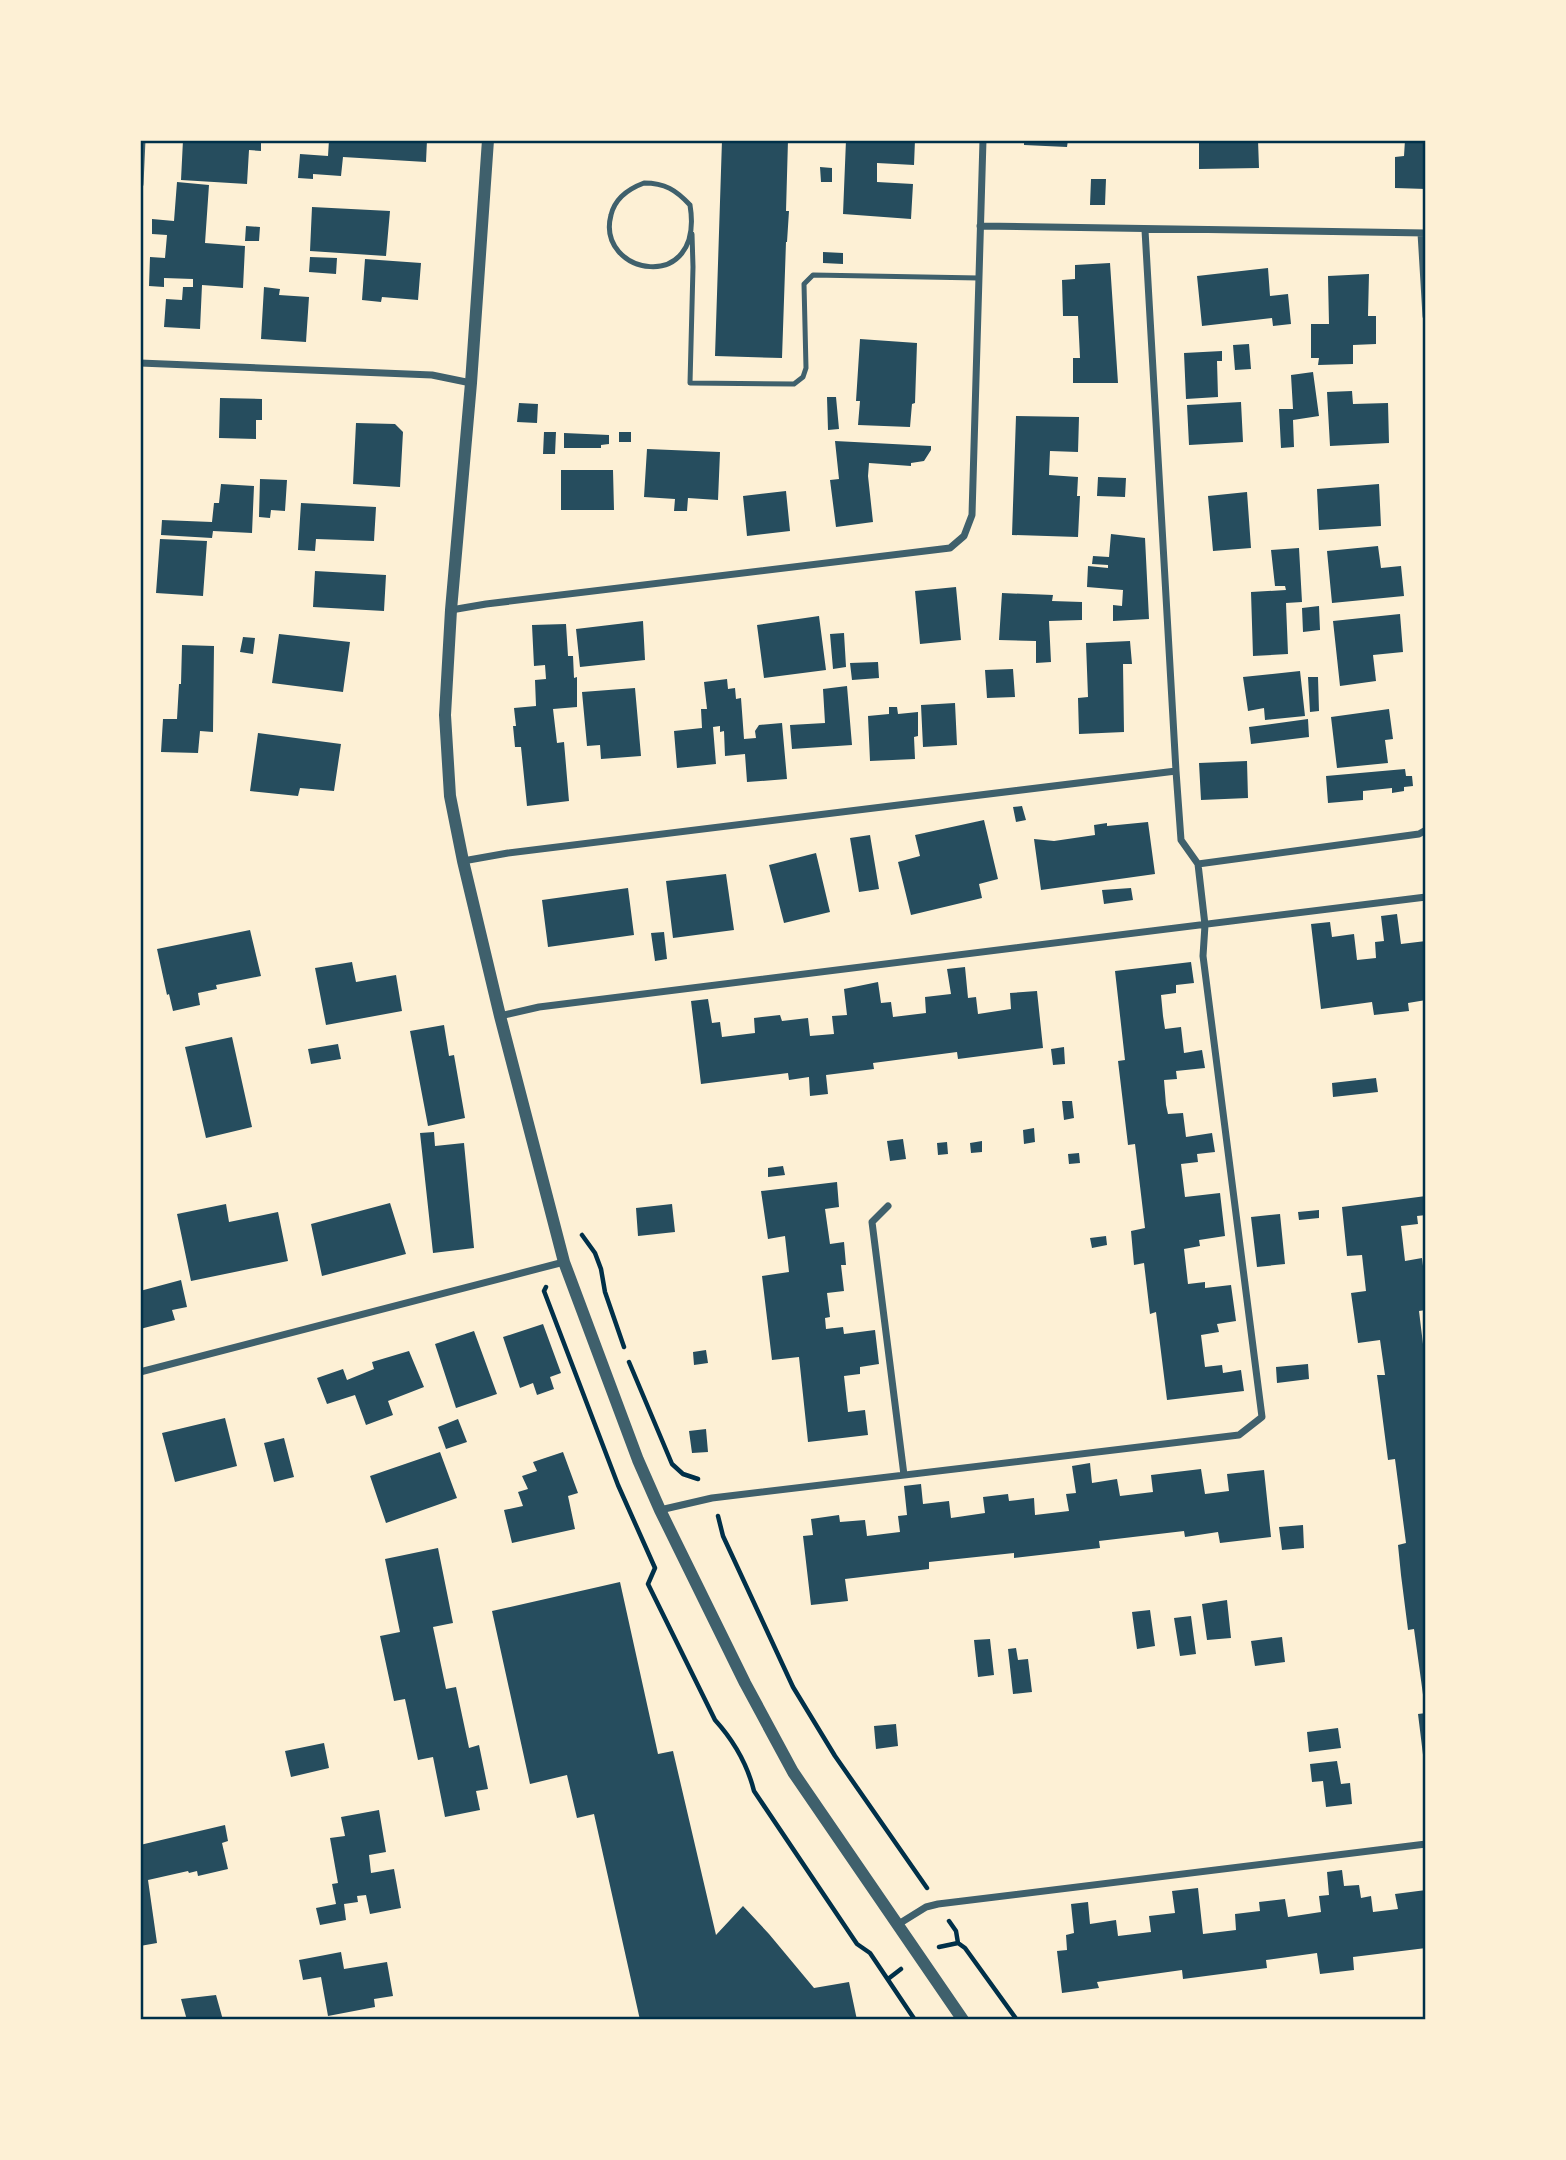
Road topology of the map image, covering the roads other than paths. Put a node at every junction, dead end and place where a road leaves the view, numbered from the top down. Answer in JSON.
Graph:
{"nodes":[{"id":1,"x":142,"y":140,"type":"edge"},
{"id":2,"x":488,"y":140,"type":"edge"},
{"id":3,"x":984,"y":140,"type":"edge"},
{"id":4,"x":140,"y":184,"type":"edge"},
{"id":5,"x":980,"y":226,"type":"junction"},
{"id":6,"x":1145,"y":230,"type":"junction"},
{"id":7,"x":1424,"y":233,"type":"edge"},
{"id":8,"x":692,"y":234,"type":"junction"},
{"id":9,"x":979,"y":278,"type":"junction"},
{"id":10,"x":1426,"y":316,"type":"edge"},
{"id":11,"x":140,"y":363,"type":"edge"},
{"id":12,"x":471,"y":383,"type":"junction"},
{"id":13,"x":451,"y":610,"type":"junction"},
{"id":14,"x":1176,"y":771,"type":"junction"},
{"id":15,"x":1426,"y":830,"type":"edge"},
{"id":16,"x":463,"y":861,"type":"junction"},
{"id":17,"x":1198,"y":864,"type":"junction"},
{"id":18,"x":1426,"y":897,"type":"edge"},
{"id":19,"x":1205,"y":925,"type":"junction"},
{"id":20,"x":500,"y":1016,"type":"junction"},
{"id":21,"x":888,"y":1206,"type":"dead end"},
{"id":22,"x":564,"y":1262,"type":"junction"},
{"id":23,"x":140,"y":1372,"type":"edge"},
{"id":24,"x":904,"y":1475,"type":"junction"},
{"id":25,"x":660,"y":1510,"type":"junction"},
{"id":26,"x":1426,"y":1844,"type":"edge"},
{"id":27,"x":897,"y":1926,"type":"junction"},
{"id":28,"x":963,"y":2020,"type":"edge"}],
"edges":[{"from":1,"to":4,"type":"street"},
{"from":2,"to":12,"type":"street"},
{"from":3,"to":5,"type":"street"},
{"from":5,"to":6,"type":"street"},
{"from":5,"to":9,"type":"street"},
{"from":6,"to":7,"type":"street"},
{"from":6,"to":14,"type":"street"},
{"from":7,"to":10,"type":"street"},
{"from":8,"to":8,"type":"lane"},
{"from":8,"to":9,"type":"lane"},
{"from":9,"to":13,"type":"street"},
{"from":11,"to":12,"type":"street"},
{"from":12,"to":13,"type":"street"},
{"from":13,"to":16,"type":"street"},
{"from":14,"to":16,"type":"street"},
{"from":14,"to":17,"type":"street"},
{"from":15,"to":17,"type":"street"},
{"from":16,"to":20,"type":"street"},
{"from":17,"to":19,"type":"street"},
{"from":18,"to":19,"type":"street"},
{"from":19,"to":20,"type":"street"},
{"from":19,"to":24,"type":"street"},
{"from":20,"to":22,"type":"street"},
{"from":21,"to":24,"type":"street"},
{"from":22,"to":23,"type":"street"},
{"from":22,"to":25,"type":"street"},
{"from":24,"to":25,"type":"street"},
{"from":25,"to":27,"type":"street"},
{"from":26,"to":27,"type":"street"},
{"from":27,"to":28,"type":"street"}]}
